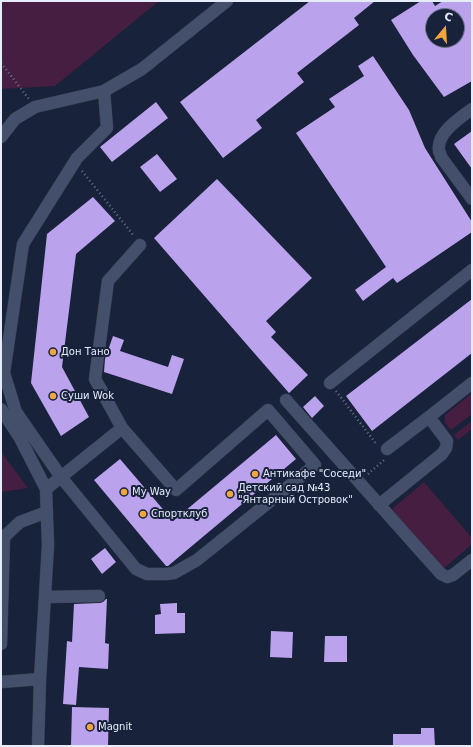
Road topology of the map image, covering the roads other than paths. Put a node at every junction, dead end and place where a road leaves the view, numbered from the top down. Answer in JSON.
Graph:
{"nodes":[{"id":1,"x":227,"y":1,"type":"edge"},
{"id":2,"x":104,"y":90,"type":"junction"},
{"id":3,"x":472,"y":109,"type":"edge"},
{"id":4,"x":1,"y":137,"type":"edge"},
{"id":5,"x":472,"y":199,"type":"edge"},
{"id":6,"x":140,"y":245,"type":"road end"},
{"id":7,"x":472,"y":270,"type":"edge"},
{"id":8,"x":330,"y":383,"type":"road end"},
{"id":9,"x":472,"y":383,"type":"edge"},
{"id":10,"x":286,"y":400,"type":"dead end"},
{"id":11,"x":1,"y":409,"type":"edge"},
{"id":12,"x":429,"y":417,"type":"junction"},
{"id":13,"x":122,"y":428,"type":"junction"},
{"id":14,"x":382,"y":447,"type":"road end"},
{"id":15,"x":61,"y":477,"type":"junction"},
{"id":16,"x":46,"y":490,"type":"junction"},
{"id":17,"x":379,"y":506,"type":"junction"},
{"id":18,"x":47,"y":512,"type":"junction"},
{"id":19,"x":472,"y":560,"type":"edge"},
{"id":20,"x":99,"y":596,"type":"dead end"},
{"id":21,"x":45,"y":597,"type":"junction"},
{"id":22,"x":1,"y":644,"type":"edge"},
{"id":23,"x":40,"y":679,"type":"junction"},
{"id":24,"x":1,"y":682,"type":"edge"},
{"id":25,"x":38,"y":746,"type":"edge"}],
"edges":[{"from":1,"to":2,"type":"street"},
{"from":2,"to":4,"type":"street"},
{"from":2,"to":15,"type":"street"},
{"from":3,"to":5,"type":"street"},
{"from":6,"to":13,"type":"street"},
{"from":7,"to":8,"type":"street"},
{"from":9,"to":12,"type":"street"},
{"from":10,"to":17,"type":"street"},
{"from":11,"to":16,"type":"street"},
{"from":12,"to":14,"type":"street"},
{"from":12,"to":17,"type":"street"},
{"from":13,"to":15,"type":"street"},
{"from":13,"to":15,"type":"street"},
{"from":15,"to":16,"type":"street"},
{"from":16,"to":18,"type":"street"},
{"from":17,"to":19,"type":"street"},
{"from":18,"to":21,"type":"street"},
{"from":18,"to":22,"type":"street"},
{"from":20,"to":21,"type":"street"},
{"from":21,"to":23,"type":"street"},
{"from":23,"to":24,"type":"street"},
{"from":23,"to":25,"type":"street"}]}
